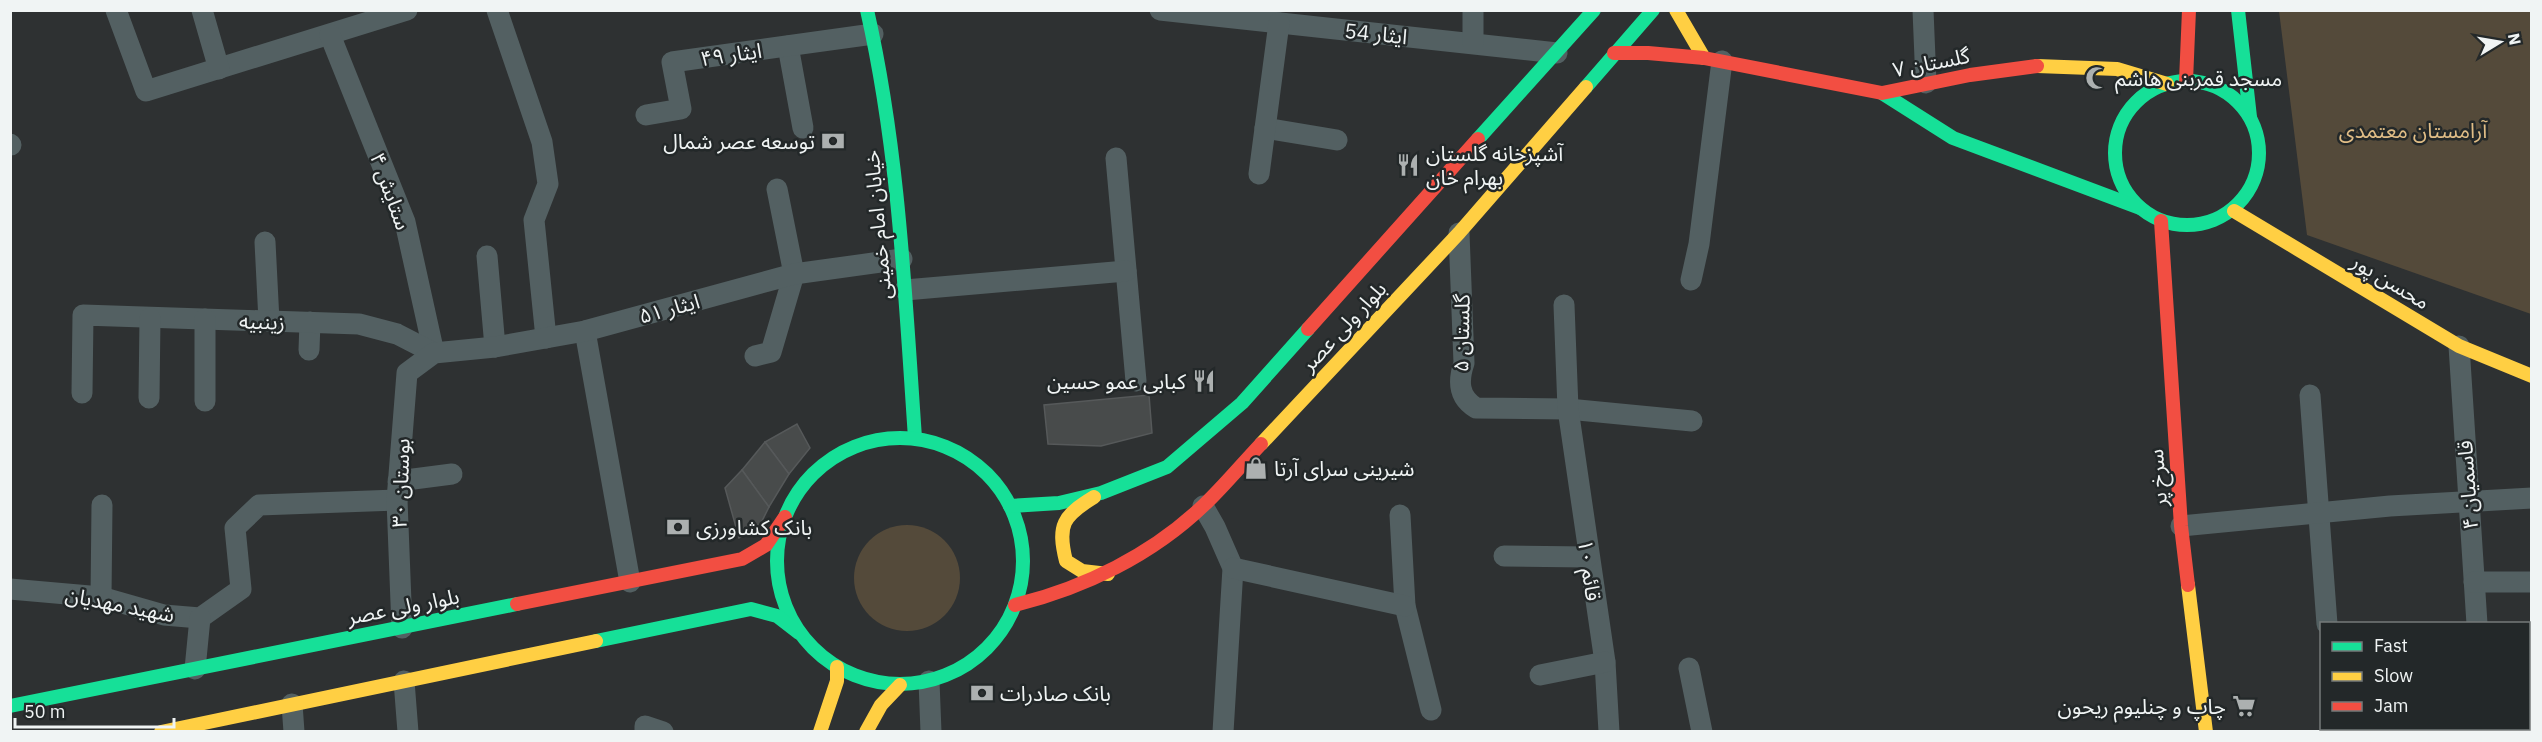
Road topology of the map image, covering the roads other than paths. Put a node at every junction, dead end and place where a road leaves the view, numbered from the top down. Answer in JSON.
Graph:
{"nodes":[{"id":1,"x":116,"y":10,"type":"edge"},
{"id":2,"x":202,"y":10,"type":"edge"},
{"id":3,"x":407,"y":10,"type":"edge"},
{"id":4,"x":497,"y":10,"type":"edge"},
{"id":5,"x":867,"y":10,"type":"edge"},
{"id":6,"x":1160,"y":10,"type":"edge"},
{"id":7,"x":1473,"y":10,"type":"edge"},
{"id":8,"x":1594,"y":10,"type":"edge"},
{"id":9,"x":1653,"y":10,"type":"edge"},
{"id":10,"x":1676,"y":10,"type":"edge"},
{"id":11,"x":1923,"y":10,"type":"edge"},
{"id":12,"x":2189,"y":10,"type":"edge"},
{"id":13,"x":2238,"y":10,"type":"edge"},
{"id":14,"x":1189,"y":12,"type":"edge"},
{"id":15,"x":379,"y":15,"type":"edge"},
{"id":16,"x":1334,"y":19,"type":"edge"},
{"id":17,"x":1279,"y":23,"type":"junction"},
{"id":18,"x":873,"y":34,"type":"junction"},
{"id":19,"x":330,"y":35,"type":"junction"},
{"id":20,"x":1473,"y":43,"type":"junction"},
{"id":21,"x":788,"y":46,"type":"junction"},
{"id":22,"x":1557,"y":52,"type":"junction"},
{"id":23,"x":1614,"y":53,"type":"junction"},
{"id":24,"x":1713,"y":60,"type":"junction"},
{"id":25,"x":219,"y":69,"type":"junction"},
{"id":26,"x":2186,"y":81,"type":"junction"},
{"id":27,"x":1926,"y":83,"type":"junction"},
{"id":28,"x":2167,"y":84,"type":"junction"},
{"id":29,"x":1882,"y":93,"type":"junction"},
{"id":30,"x":646,"y":115,"type":"dead end"},
{"id":31,"x":2250,"y":117,"type":"junction"},
{"id":32,"x":803,"y":128,"type":"dead end"},
{"id":33,"x":1264,"y":128,"type":"junction"},
{"id":34,"x":1337,"y":140,"type":"dead end"},
{"id":35,"x":1116,"y":158,"type":"dead end"},
{"id":36,"x":1259,"y":174,"type":"dead end"},
{"id":37,"x":777,"y":189,"type":"dead end"},
{"id":38,"x":2140,"y":208,"type":"junction"},
{"id":39,"x":2234,"y":211,"type":"junction"},
{"id":40,"x":2161,"y":220,"type":"junction"},
{"id":41,"x":1459,"y":233,"type":"junction"},
{"id":42,"x":265,"y":242,"type":"dead end"},
{"id":43,"x":487,"y":256,"type":"dead end"},
{"id":44,"x":902,"y":259,"type":"junction"},
{"id":45,"x":1126,"y":271,"type":"junction"},
{"id":46,"x":794,"y":274,"type":"junction"},
{"id":47,"x":1691,"y":280,"type":"dead end"},
{"id":48,"x":905,"y":290,"type":"junction"},
{"id":49,"x":1563,"y":305,"type":"dead end"},
{"id":50,"x":150,"y":318,"type":"junction"},
{"id":51,"x":205,"y":319,"type":"junction"},
{"id":52,"x":269,"y":321,"type":"junction"},
{"id":53,"x":310,"y":322,"type":"junction"},
{"id":54,"x":585,"y":331,"type":"junction"},
{"id":55,"x":546,"y":338,"type":"junction"},
{"id":56,"x":2459,"y":346,"type":"junction"},
{"id":57,"x":495,"y":347,"type":"junction"},
{"id":58,"x":309,"y":350,"type":"dead end"},
{"id":59,"x":434,"y":353,"type":"junction"},
{"id":60,"x":755,"y":356,"type":"dead end"},
{"id":61,"x":2532,"y":376,"type":"edge"},
{"id":62,"x":1136,"y":381,"type":"dead end"},
{"id":63,"x":82,"y":393,"type":"dead end"},
{"id":64,"x":2310,"y":395,"type":"dead end"},
{"id":65,"x":149,"y":398,"type":"dead end"},
{"id":66,"x":205,"y":401,"type":"dead end"},
{"id":67,"x":1568,"y":409,"type":"junction"},
{"id":68,"x":1692,"y":421,"type":"dead end"},
{"id":69,"x":915,"y":438,"type":"junction"},
{"id":70,"x":452,"y":474,"type":"dead end"},
{"id":71,"x":398,"y":490,"type":"junction"},
{"id":72,"x":1101,"y":493,"type":"junction"},
{"id":73,"x":2532,"y":498,"type":"edge"},
{"id":74,"x":2468,"y":502,"type":"junction"},
{"id":75,"x":102,"y":505,"type":"dead end"},
{"id":76,"x":1010,"y":506,"type":"junction"},
{"id":77,"x":1203,"y":506,"type":"junction"},
{"id":78,"x":2319,"y":513,"type":"junction"},
{"id":79,"x":1400,"y":515,"type":"dead end"},
{"id":80,"x":785,"y":517,"type":"junction"},
{"id":81,"x":2181,"y":526,"type":"junction"},
{"id":82,"x":1504,"y":556,"type":"dead end"},
{"id":83,"x":1588,"y":557,"type":"junction"},
{"id":84,"x":1233,"y":568,"type":"junction"},
{"id":85,"x":1108,"y":574,"type":"junction"},
{"id":86,"x":630,"y":582,"type":"junction"},
{"id":87,"x":2474,"y":582,"type":"junction"},
{"id":88,"x":2532,"y":582,"type":"edge"},
{"id":89,"x":10,"y":590,"type":"edge"},
{"id":90,"x":101,"y":597,"type":"junction"},
{"id":91,"x":1016,"y":605,"type":"junction"},
{"id":92,"x":1405,"y":606,"type":"junction"},
{"id":93,"x":200,"y":618,"type":"junction"},
{"id":94,"x":2327,"y":622,"type":"edge"},
{"id":95,"x":2477,"y":622,"type":"edge"},
{"id":96,"x":402,"y":628,"type":"junction"},
{"id":97,"x":801,"y":634,"type":"junction"},
{"id":98,"x":1605,"y":662,"type":"junction"},
{"id":99,"x":837,"y":667,"type":"junction"},
{"id":100,"x":1689,"y":668,"type":"dead end"},
{"id":101,"x":195,"y":669,"type":"junction"},
{"id":102,"x":1540,"y":675,"type":"dead end"},
{"id":103,"x":404,"y":681,"type":"junction"},
{"id":104,"x":929,"y":681,"type":"junction"},
{"id":105,"x":900,"y":685,"type":"junction"},
{"id":106,"x":292,"y":704,"type":"junction"},
{"id":107,"x":10,"y":706,"type":"edge"},
{"id":108,"x":1431,"y":710,"type":"dead end"},
{"id":109,"x":161,"y":732,"type":"edge"},
{"id":110,"x":294,"y":732,"type":"edge"},
{"id":111,"x":408,"y":732,"type":"edge"},
{"id":112,"x":645,"y":732,"type":"edge"},
{"id":113,"x":663,"y":732,"type":"edge"},
{"id":114,"x":820,"y":732,"type":"edge"},
{"id":115,"x":866,"y":732,"type":"edge"},
{"id":116,"x":931,"y":732,"type":"edge"},
{"id":117,"x":1222,"y":732,"type":"edge"},
{"id":118,"x":1609,"y":732,"type":"edge"},
{"id":119,"x":1702,"y":732,"type":"edge"},
{"id":120,"x":2206,"y":732,"type":"edge"}],
"edges":[{"from":1,"to":25,"type":"street"},
{"from":2,"to":25,"type":"street"},
{"from":3,"to":15,"type":"street"},
{"from":4,"to":55,"type":"street"},
{"from":5,"to":18,"type":"main road","name":"خیابان امام خمینی"},
{"from":6,"to":14,"type":"street","name":"ایثار 54"},
{"from":7,"to":20,"type":"street"},
{"from":8,"to":22,"type":"main road","name":"بلوار ولی عصر"},
{"from":9,"to":23,"type":"main road","name":"بلوار ولی عصر"},
{"from":10,"to":24,"type":"main road"},
{"from":11,"to":27,"type":"street"},
{"from":12,"to":26,"type":"main road"},
{"from":13,"to":31,"type":"main road"},
{"from":14,"to":17,"type":"street","name":"ایثار 54"},
{"from":15,"to":19,"type":"street"},
{"from":16,"to":17,"type":"street","name":"ایثار 54"},
{"from":16,"to":20,"type":"street","name":"ایثار 54"},
{"from":17,"to":33,"type":"street"},
{"from":18,"to":21,"type":"street","name":"ایثار ۴۹"},
{"from":18,"to":44,"type":"main road","name":"خیابان امام خمینی"},
{"from":19,"to":25,"type":"street"},
{"from":19,"to":59,"type":"street","name":"ستایش ۴"},
{"from":20,"to":22,"type":"street","name":"ایثار 54"},
{"from":21,"to":30,"type":"street","name":"ایثار ۴۹"},
{"from":21,"to":32,"type":"street"},
{"from":22,"to":72,"type":"main road","name":"بلوار ولی عصر"},
{"from":23,"to":24,"type":"main road","name":"گلستان ۷"},
{"from":23,"to":41,"type":"main road","name":"بلوار ولی عصر"},
{"from":24,"to":29,"type":"main road","name":"گلستان ۷"},
{"from":24,"to":47,"type":"street"},
{"from":26,"to":28,"type":"main road"},
{"from":26,"to":31,"type":"main road"},
{"from":27,"to":28,"type":"main road","name":"گلستان ۷"},
{"from":27,"to":29,"type":"main road","name":"گلستان ۷"},
{"from":28,"to":38,"type":"main road"},
{"from":29,"to":38,"type":"main road"},
{"from":31,"to":39,"type":"main road"},
{"from":33,"to":34,"type":"street"},
{"from":33,"to":36,"type":"street"},
{"from":35,"to":45,"type":"street"},
{"from":37,"to":46,"type":"street"},
{"from":38,"to":40,"type":"main road"},
{"from":39,"to":40,"type":"main road"},
{"from":39,"to":56,"type":"main road","name":"محسن پور"},
{"from":40,"to":81,"type":"main road","name":"سرخ پر"},
{"from":41,"to":67,"type":"street","name":"گلستان ۵"},
{"from":41,"to":77,"type":"main road","name":"بلوار ولی عصر"},
{"from":42,"to":52,"type":"street"},
{"from":43,"to":57,"type":"street"},
{"from":44,"to":46,"type":"street","name":"ایثار ۵۱"},
{"from":44,"to":48,"type":"main road","name":"خیابان امام خمینی"},
{"from":45,"to":48,"type":"street"},
{"from":45,"to":62,"type":"street"},
{"from":46,"to":54,"type":"street","name":"ایثار ۵۱"},
{"from":46,"to":60,"type":"street"},
{"from":48,"to":69,"type":"main road","name":"خیابان امام خمینی"},
{"from":49,"to":67,"type":"street","name":"قائم ۱۰"},
{"from":50,"to":51,"type":"street","name":"زینبیه"},
{"from":50,"to":63,"type":"street","name":"زینبیه"},
{"from":50,"to":65,"type":"street"},
{"from":51,"to":52,"type":"street","name":"زینبیه"},
{"from":51,"to":66,"type":"street"},
{"from":52,"to":53,"type":"street","name":"زینبیه"},
{"from":53,"to":58,"type":"street"},
{"from":53,"to":59,"type":"street","name":"زینبیه"},
{"from":54,"to":55,"type":"street","name":"ایثار ۵۱"},
{"from":54,"to":86,"type":"street"},
{"from":55,"to":57,"type":"street","name":"ایثار ۵۱"},
{"from":56,"to":61,"type":"main road","name":"محسن پور"},
{"from":56,"to":74,"type":"street","name":"قاسمیان ۴"},
{"from":57,"to":59,"type":"street","name":"ایثار ۵۱"},
{"from":59,"to":71,"type":"street","name":"بوستان ۳۰"},
{"from":64,"to":78,"type":"street"},
{"from":67,"to":68,"type":"street","name":"گلستان ۵"},
{"from":67,"to":83,"type":"street","name":"قائم ۱۰"},
{"from":69,"to":76,"type":"main road"},
{"from":69,"to":80,"type":"main road"},
{"from":70,"to":71,"type":"street"},
{"from":71,"to":93,"type":"street","name":"شهید مهدیان"},
{"from":71,"to":96,"type":"street","name":"بوستان ۳۰"},
{"from":72,"to":76,"type":"main road","name":"بلوار ولی عصر"},
{"from":72,"to":85,"type":"main road"},
{"from":73,"to":74,"type":"street"},
{"from":74,"to":78,"type":"street"},
{"from":74,"to":87,"type":"street","name":"قاسمیان ۴"},
{"from":75,"to":90,"type":"street"},
{"from":76,"to":91,"type":"main road"},
{"from":77,"to":84,"type":"street"},
{"from":77,"to":85,"type":"main road","name":"بلوار ولی عصر"},
{"from":78,"to":81,"type":"street"},
{"from":78,"to":94,"type":"street"},
{"from":79,"to":92,"type":"street"},
{"from":80,"to":86,"type":"main road","name":"بلوار ولی عصر"},
{"from":80,"to":97,"type":"main road"},
{"from":81,"to":120,"type":"main road","name":"سرخ پر"},
{"from":82,"to":83,"type":"street"},
{"from":83,"to":98,"type":"street","name":"قائم ۱۰"},
{"from":84,"to":92,"type":"street"},
{"from":84,"to":117,"type":"street"},
{"from":85,"to":91,"type":"main road","name":"بلوار ولی عصر"},
{"from":86,"to":96,"type":"main road","name":"بلوار ولی عصر"},
{"from":87,"to":88,"type":"street"},
{"from":87,"to":95,"type":"street","name":"قاسمیان ۴"},
{"from":89,"to":90,"type":"street","name":"شهید مهدیان"},
{"from":90,"to":93,"type":"street","name":"شهید مهدیان"},
{"from":91,"to":104,"type":"main road"},
{"from":92,"to":108,"type":"street"},
{"from":93,"to":101,"type":"street"},
{"from":96,"to":101,"type":"main road","name":"بلوار ولی عصر"},
{"from":97,"to":99,"type":"main road"},
{"from":97,"to":103,"type":"main road"},
{"from":98,"to":102,"type":"street"},
{"from":98,"to":118,"type":"street","name":"قائم ۱۰"},
{"from":99,"to":105,"type":"main road"},
{"from":99,"to":114,"type":"main road"},
{"from":100,"to":119,"type":"street"},
{"from":101,"to":107,"type":"main road","name":"بلوار ولی عصر"},
{"from":103,"to":106,"type":"main road"},
{"from":103,"to":111,"type":"street"},
{"from":104,"to":105,"type":"main road"},
{"from":104,"to":116,"type":"street"},
{"from":105,"to":115,"type":"main road"},
{"from":106,"to":109,"type":"main road"},
{"from":106,"to":110,"type":"street"},
{"from":112,"to":113,"type":"street"}]}
